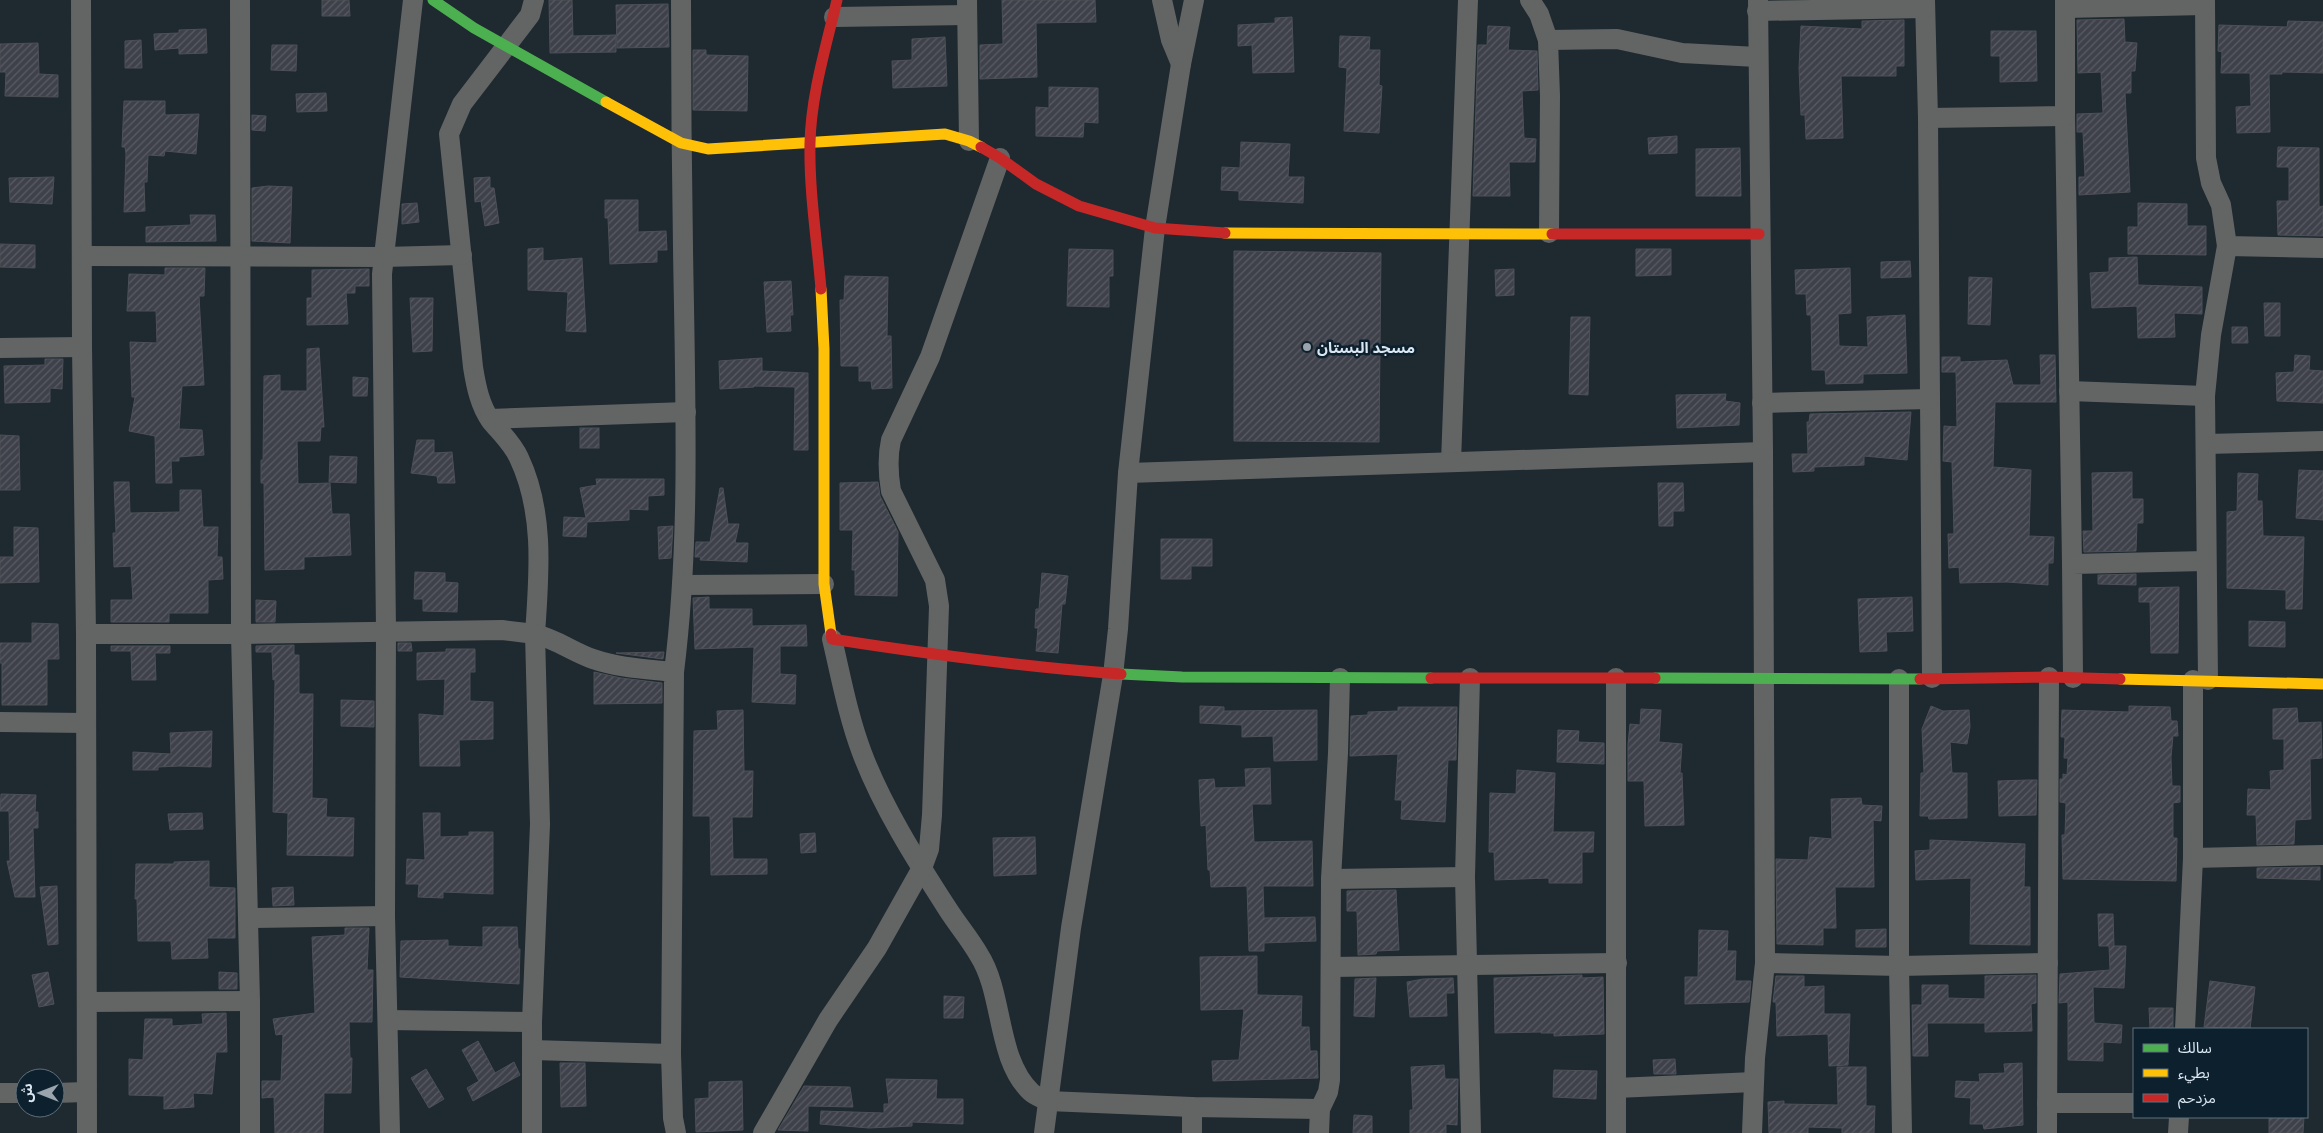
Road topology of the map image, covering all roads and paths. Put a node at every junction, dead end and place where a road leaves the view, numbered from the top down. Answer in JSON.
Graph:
{"nodes":[{"id":1,"x":81,"y":0,"type":"edge"},
{"id":2,"x":240,"y":0,"type":"edge"},
{"id":3,"x":413,"y":0,"type":"edge"},
{"id":4,"x":433,"y":0,"type":"edge"},
{"id":5,"x":534,"y":0,"type":"edge"},
{"id":6,"x":681,"y":0,"type":"edge"},
{"id":7,"x":1162,"y":0,"type":"edge"},
{"id":8,"x":1194,"y":0,"type":"edge"},
{"id":9,"x":1468,"y":0,"type":"edge"},
{"id":10,"x":1530,"y":0,"type":"edge"},
{"id":11,"x":2205,"y":3,"type":"edge"},
{"id":12,"x":1925,"y":4,"type":"edge"},
{"id":13,"x":2065,"y":4,"type":"edge"},
{"id":14,"x":1758,"y":5,"type":"edge"},
{"id":15,"x":967,"y":7,"type":"edge"},
{"id":16,"x":835,"y":9,"type":"edge"},
{"id":17,"x":1548,"y":40,"type":"junction"},
{"id":18,"x":506,"y":45,"type":"junction"},
{"id":19,"x":1758,"y":57,"type":"junction"},
{"id":20,"x":1181,"y":64,"type":"junction"},
{"id":21,"x":2065,"y":116,"type":"junction"},
{"id":22,"x":1928,"y":118,"type":"junction"},
{"id":23,"x":969,"y":141,"type":"junction"},
{"id":24,"x":810,"y":142,"type":"junction"},
{"id":25,"x":681,"y":144,"type":"junction"},
{"id":26,"x":1000,"y":158,"type":"junction"},
{"id":27,"x":1155,"y":228,"type":"junction"},
{"id":28,"x":1548,"y":233,"type":"junction"},
{"id":29,"x":1458,"y":234,"type":"junction"},
{"id":30,"x":1759,"y":234,"type":"junction"},
{"id":31,"x":2228,"y":246,"type":"junction"},
{"id":32,"x":2323,"y":248,"type":"edge"},
{"id":33,"x":462,"y":255,"type":"junction"},
{"id":34,"x":83,"y":256,"type":"junction"},
{"id":35,"x":242,"y":256,"type":"junction"},
{"id":36,"x":383,"y":257,"type":"junction"},
{"id":37,"x":82,"y":347,"type":"junction"},
{"id":38,"x":0,"y":348,"type":"edge"},
{"id":39,"x":2069,"y":391,"type":"junction"},
{"id":40,"x":2205,"y":396,"type":"junction"},
{"id":41,"x":1930,"y":399,"type":"junction"},
{"id":42,"x":1762,"y":403,"type":"junction"},
{"id":43,"x":686,"y":412,"type":"junction"},
{"id":44,"x":490,"y":419,"type":"junction"},
{"id":45,"x":2323,"y":441,"type":"edge"},
{"id":46,"x":2206,"y":444,"type":"junction"},
{"id":47,"x":1763,"y":452,"type":"junction"},
{"id":48,"x":1451,"y":462,"type":"junction"},
{"id":49,"x":1128,"y":473,"type":"junction"},
{"id":50,"x":2206,"y":561,"type":"junction"},
{"id":51,"x":2072,"y":564,"type":"junction"},
{"id":52,"x":824,"y":584,"type":"junction"},
{"id":53,"x":682,"y":585,"type":"junction"},
{"id":54,"x":386,"y":631,"type":"junction"},
{"id":55,"x":86,"y":634,"type":"junction"},
{"id":56,"x":241,"y":634,"type":"junction"},
{"id":57,"x":535,"y":634,"type":"junction"},
{"id":58,"x":832,"y":639,"type":"junction"},
{"id":59,"x":936,"y":656,"type":"junction"},
{"id":60,"x":674,"y":672,"type":"junction"},
{"id":61,"x":1113,"y":675,"type":"junction"},
{"id":62,"x":2049,"y":677,"type":"junction"},
{"id":63,"x":1340,"y":678,"type":"junction"},
{"id":64,"x":1470,"y":678,"type":"junction"},
{"id":65,"x":1616,"y":678,"type":"junction"},
{"id":66,"x":1932,"y":678,"type":"junction"},
{"id":67,"x":2073,"y":678,"type":"junction"},
{"id":68,"x":1764,"y":679,"type":"junction"},
{"id":69,"x":1899,"y":679,"type":"junction"},
{"id":70,"x":2201,"y":680,"type":"junction"},
{"id":71,"x":2323,"y":684,"type":"edge"},
{"id":72,"x":0,"y":722,"type":"edge"},
{"id":73,"x":86,"y":723,"type":"junction"},
{"id":74,"x":2323,"y":855,"type":"edge"},
{"id":75,"x":2193,"y":858,"type":"junction"},
{"id":76,"x":922,"y":868,"type":"junction"},
{"id":77,"x":1465,"y":877,"type":"junction"},
{"id":78,"x":1331,"y":879,"type":"junction"},
{"id":79,"x":385,"y":916,"type":"junction"},
{"id":80,"x":248,"y":918,"type":"junction"},
{"id":81,"x":1617,"y":962,"type":"junction"},
{"id":82,"x":2048,"y":963,"type":"junction"},
{"id":83,"x":1467,"y":964,"type":"junction"},
{"id":84,"x":1765,"y":964,"type":"junction"},
{"id":85,"x":1331,"y":966,"type":"junction"},
{"id":86,"x":1899,"y":966,"type":"junction"},
{"id":87,"x":250,"y":1001,"type":"junction"},
{"id":88,"x":87,"y":1002,"type":"junction"},
{"id":89,"x":388,"y":1020,"type":"junction"},
{"id":90,"x":532,"y":1022,"type":"junction"},
{"id":91,"x":2185,"y":1028,"type":"edge"},
{"id":92,"x":532,"y":1050,"type":"junction"},
{"id":93,"x":671,"y":1054,"type":"junction"},
{"id":94,"x":1754,"y":1082,"type":"junction"},
{"id":95,"x":1616,"y":1088,"type":"junction"},
{"id":96,"x":86,"y":1092,"type":"junction"},
{"id":97,"x":0,"y":1093,"type":"edge"},
{"id":98,"x":15,"y":1093,"type":"edge"},
{"id":99,"x":65,"y":1093,"type":"edge"},
{"id":100,"x":1048,"y":1101,"type":"junction"},
{"id":101,"x":2047,"y":1102,"type":"junction"},
{"id":102,"x":2133,"y":1102,"type":"edge"},
{"id":103,"x":1192,"y":1107,"type":"junction"},
{"id":104,"x":1320,"y":1109,"type":"junction"},
{"id":105,"x":2179,"y":1118,"type":"edge"},
{"id":106,"x":87,"y":1133,"type":"edge"},
{"id":107,"x":250,"y":1133,"type":"edge"},
{"id":108,"x":390,"y":1133,"type":"edge"},
{"id":109,"x":532,"y":1133,"type":"edge"},
{"id":110,"x":676,"y":1133,"type":"edge"},
{"id":111,"x":763,"y":1133,"type":"edge"},
{"id":112,"x":1044,"y":1133,"type":"edge"},
{"id":113,"x":1192,"y":1133,"type":"edge"},
{"id":114,"x":1319,"y":1133,"type":"edge"},
{"id":115,"x":1471,"y":1133,"type":"edge"},
{"id":116,"x":1616,"y":1133,"type":"edge"},
{"id":117,"x":1752,"y":1133,"type":"edge"},
{"id":118,"x":1902,"y":1133,"type":"edge"},
{"id":119,"x":2047,"y":1133,"type":"edge"},
{"id":120,"x":2178,"y":1133,"type":"edge"}],
"edges":[{"from":1,"to":34,"type":"street"},
{"from":2,"to":35,"type":"street"},
{"from":3,"to":36,"type":"street"},
{"from":4,"to":18,"type":"street"},
{"from":5,"to":18,"type":"street"},
{"from":6,"to":25,"type":"street"},
{"from":7,"to":20,"type":"street"},
{"from":8,"to":20,"type":"street"},
{"from":9,"to":29,"type":"street"},
{"from":10,"to":17,"type":"street"},
{"from":11,"to":13,"type":"street"},
{"from":11,"to":31,"type":"street"},
{"from":12,"to":14,"type":"street"},
{"from":12,"to":22,"type":"street"},
{"from":13,"to":21,"type":"street"},
{"from":14,"to":19,"type":"street"},
{"from":15,"to":16,"type":"street"},
{"from":15,"to":23,"type":"street"},
{"from":16,"to":24,"type":"street"},
{"from":17,"to":19,"type":"street"},
{"from":17,"to":28,"type":"street"},
{"from":18,"to":25,"type":"street"},
{"from":18,"to":33,"type":"street"},
{"from":19,"to":30,"type":"street"},
{"from":20,"to":27,"type":"street"},
{"from":21,"to":22,"type":"street"},
{"from":21,"to":39,"type":"street"},
{"from":22,"to":41,"type":"street"},
{"from":23,"to":24,"type":"street"},
{"from":23,"to":26,"type":"street"},
{"from":24,"to":25,"type":"street"},
{"from":24,"to":52,"type":"street"},
{"from":25,"to":43,"type":"street"},
{"from":26,"to":27,"type":"street"},
{"from":26,"to":59,"type":"street"},
{"from":27,"to":29,"type":"street"},
{"from":27,"to":49,"type":"street"},
{"from":28,"to":29,"type":"street"},
{"from":28,"to":30,"type":"street"},
{"from":29,"to":48,"type":"street"},
{"from":30,"to":42,"type":"street"},
{"from":31,"to":32,"type":"street"},
{"from":31,"to":40,"type":"street"},
{"from":33,"to":36,"type":"street"},
{"from":33,"to":44,"type":"street"},
{"from":34,"to":35,"type":"street"},
{"from":34,"to":37,"type":"street"},
{"from":35,"to":36,"type":"street"},
{"from":35,"to":56,"type":"street"},
{"from":36,"to":54,"type":"street"},
{"from":37,"to":38,"type":"street"},
{"from":37,"to":55,"type":"street"},
{"from":39,"to":40,"type":"street"},
{"from":39,"to":51,"type":"street"},
{"from":40,"to":46,"type":"street"},
{"from":41,"to":42,"type":"street"},
{"from":41,"to":66,"type":"street"},
{"from":42,"to":47,"type":"street"},
{"from":43,"to":44,"type":"street"},
{"from":43,"to":53,"type":"street"},
{"from":44,"to":57,"type":"street"},
{"from":45,"to":46,"type":"street"},
{"from":46,"to":50,"type":"street"},
{"from":47,"to":48,"type":"street"},
{"from":47,"to":68,"type":"street"},
{"from":48,"to":49,"type":"street"},
{"from":49,"to":61,"type":"street"},
{"from":50,"to":51,"type":"street"},
{"from":50,"to":70,"type":"street"},
{"from":51,"to":67,"type":"street"},
{"from":52,"to":53,"type":"street"},
{"from":52,"to":58,"type":"street"},
{"from":53,"to":60,"type":"street"},
{"from":54,"to":56,"type":"street"},
{"from":54,"to":57,"type":"street"},
{"from":54,"to":79,"type":"street"},
{"from":55,"to":56,"type":"street"},
{"from":55,"to":73,"type":"street"},
{"from":56,"to":80,"type":"street"},
{"from":57,"to":60,"type":"street"},
{"from":57,"to":90,"type":"street"},
{"from":58,"to":59,"type":"street"},
{"from":58,"to":76,"type":"street"},
{"from":59,"to":61,"type":"street"},
{"from":59,"to":76,"type":"street"},
{"from":60,"to":93,"type":"street"},
{"from":61,"to":63,"type":"street"},
{"from":61,"to":100,"type":"street"},
{"from":62,"to":66,"type":"street"},
{"from":62,"to":67,"type":"street"},
{"from":62,"to":82,"type":"street"},
{"from":63,"to":64,"type":"street"},
{"from":63,"to":78,"type":"street"},
{"from":64,"to":65,"type":"street"},
{"from":64,"to":77,"type":"street"},
{"from":65,"to":68,"type":"street"},
{"from":65,"to":81,"type":"street"},
{"from":66,"to":69,"type":"street"},
{"from":67,"to":70,"type":"street"},
{"from":68,"to":69,"type":"street"},
{"from":68,"to":84,"type":"street"},
{"from":69,"to":86,"type":"street"},
{"from":70,"to":71,"type":"street"},
{"from":70,"to":75,"type":"street"},
{"from":72,"to":73,"type":"street"},
{"from":73,"to":88,"type":"street"},
{"from":74,"to":75,"type":"street"},
{"from":75,"to":91,"type":"street"},
{"from":76,"to":100,"type":"street"},
{"from":76,"to":111,"type":"street"},
{"from":77,"to":78,"type":"street"},
{"from":77,"to":83,"type":"street"},
{"from":78,"to":85,"type":"street"},
{"from":79,"to":80,"type":"street"},
{"from":79,"to":89,"type":"street"},
{"from":80,"to":87,"type":"street"},
{"from":81,"to":83,"type":"street"},
{"from":81,"to":95,"type":"street"},
{"from":82,"to":86,"type":"street"},
{"from":82,"to":101,"type":"street"},
{"from":83,"to":85,"type":"street"},
{"from":83,"to":115,"type":"street"},
{"from":84,"to":86,"type":"street"},
{"from":84,"to":94,"type":"street"},
{"from":85,"to":104,"type":"street"},
{"from":86,"to":118,"type":"street"},
{"from":87,"to":88,"type":"street"},
{"from":87,"to":107,"type":"street"},
{"from":88,"to":96,"type":"street"},
{"from":89,"to":90,"type":"street"},
{"from":89,"to":108,"type":"street"},
{"from":90,"to":92,"type":"street"},
{"from":92,"to":93,"type":"street"},
{"from":92,"to":109,"type":"street"},
{"from":93,"to":110,"type":"street"},
{"from":94,"to":95,"type":"street"},
{"from":94,"to":117,"type":"street"},
{"from":95,"to":116,"type":"street"},
{"from":96,"to":99,"type":"street"},
{"from":96,"to":106,"type":"street"},
{"from":97,"to":98,"type":"street"},
{"from":100,"to":103,"type":"street"},
{"from":100,"to":112,"type":"street"},
{"from":101,"to":102,"type":"street"},
{"from":101,"to":119,"type":"street"},
{"from":103,"to":104,"type":"street"},
{"from":103,"to":113,"type":"street"},
{"from":104,"to":114,"type":"street"},
{"from":105,"to":120,"type":"street"}]}
